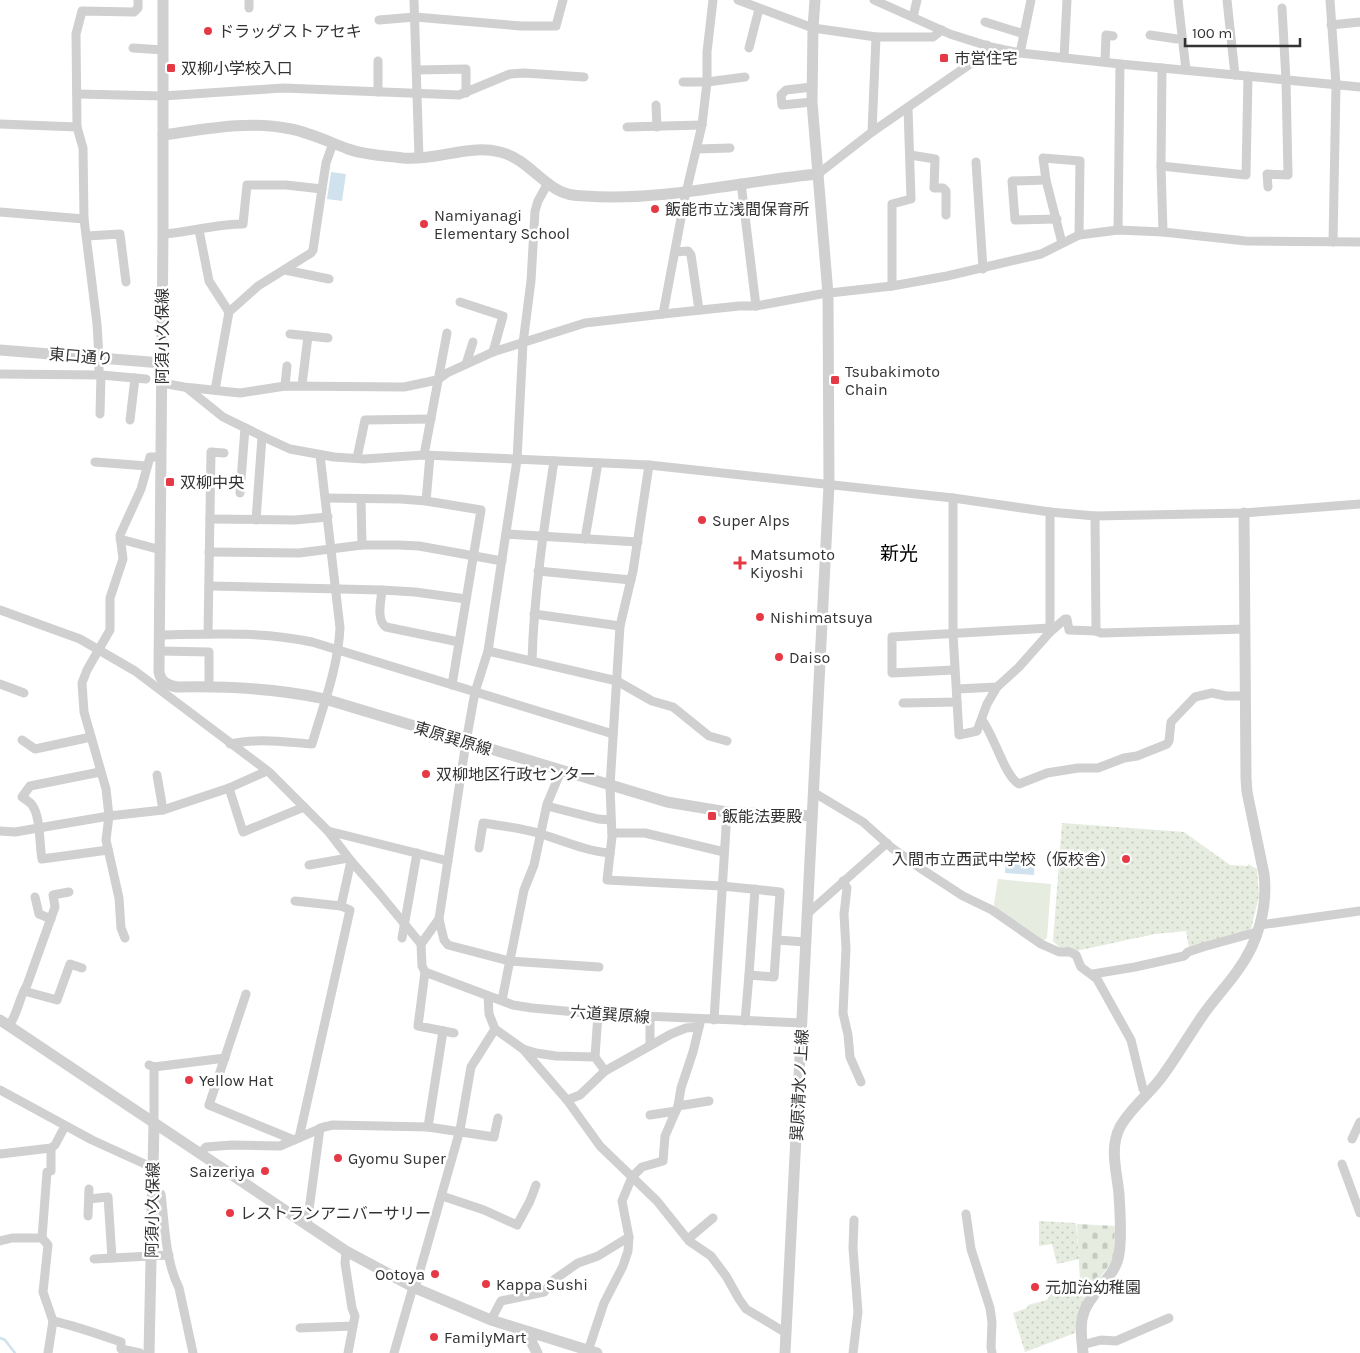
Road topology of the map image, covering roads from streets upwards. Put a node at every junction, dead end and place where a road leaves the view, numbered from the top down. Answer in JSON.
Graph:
{"nodes":[{"id":1,"x":138,"y":0,"type":"edge"},
{"id":2,"x":163,"y":0,"type":"edge"},
{"id":3,"x":414,"y":0,"type":"edge"},
{"id":4,"x":563,"y":0,"type":"edge"},
{"id":5,"x":713,"y":0,"type":"edge"},
{"id":6,"x":738,"y":0,"type":"edge"},
{"id":7,"x":815,"y":0,"type":"edge"},
{"id":8,"x":874,"y":0,"type":"edge"},
{"id":9,"x":917,"y":0,"type":"edge"},
{"id":10,"x":1021,"y":0,"type":"edge"},
{"id":11,"x":1067,"y":0,"type":"edge"},
{"id":12,"x":1172,"y":0,"type":"edge"},
{"id":13,"x":1178,"y":0,"type":"edge"},
{"id":14,"x":1227,"y":0,"type":"edge"},
{"id":15,"x":1330,"y":0,"type":"edge"},
{"id":16,"x":1031,"y":1,"type":"edge"},
{"id":17,"x":1282,"y":8,"type":"dead end"},
{"id":18,"x":759,"y":9,"type":"junction"},
{"id":19,"x":414,"y":17,"type":"junction"},
{"id":20,"x":913,"y":17,"type":"junction"},
{"id":21,"x":379,"y":20,"type":"dead end"},
{"id":22,"x":985,"y":22,"type":"dead end"},
{"id":23,"x":1360,"y":22,"type":"edge"},
{"id":24,"x":1331,"y":25,"type":"junction"},
{"id":25,"x":813,"y":28,"type":"junction"},
{"id":26,"x":942,"y":30,"type":"junction"},
{"id":27,"x":1024,"y":34,"type":"junction"},
{"id":28,"x":1150,"y":35,"type":"dead end"},
{"id":29,"x":1113,"y":36,"type":"dead end"},
{"id":30,"x":876,"y":37,"type":"junction"},
{"id":31,"x":1177,"y":39,"type":"junction"},
{"id":32,"x":987,"y":45,"type":"junction"},
{"id":33,"x":133,"y":48,"type":"dead end"},
{"id":34,"x":749,"y":48,"type":"dead end"},
{"id":35,"x":163,"y":50,"type":"junction"},
{"id":36,"x":1020,"y":52,"type":"junction"},
{"id":37,"x":1064,"y":58,"type":"junction"},
{"id":38,"x":378,"y":61,"type":"dead end"},
{"id":39,"x":1105,"y":62,"type":"junction"},
{"id":40,"x":1120,"y":64,"type":"junction"},
{"id":41,"x":1162,"y":68,"type":"junction"},
{"id":42,"x":417,"y":70,"type":"junction"},
{"id":43,"x":1183,"y":70,"type":"junction"},
{"id":44,"x":1235,"y":75,"type":"junction"},
{"id":45,"x":1248,"y":76,"type":"junction"},
{"id":46,"x":584,"y":77,"type":"dead end"},
{"id":47,"x":745,"y":77,"type":"dead end"},
{"id":48,"x":1286,"y":80,"type":"junction"},
{"id":49,"x":683,"y":82,"type":"dead end"},
{"id":50,"x":707,"y":82,"type":"junction"},
{"id":51,"x":1336,"y":85,"type":"junction"},
{"id":52,"x":812,"y":87,"type":"junction"},
{"id":53,"x":1360,"y":87,"type":"edge"},
{"id":54,"x":378,"y":92,"type":"junction"},
{"id":55,"x":418,"y":93,"type":"junction"},
{"id":56,"x":466,"y":93,"type":"junction"},
{"id":57,"x":77,"y":94,"type":"junction"},
{"id":58,"x":163,"y":96,"type":"junction"},
{"id":59,"x":812,"y":102,"type":"junction"},
{"id":60,"x":656,"y":105,"type":"dead end"},
{"id":61,"x":908,"y":108,"type":"junction"},
{"id":62,"x":0,"y":124,"type":"edge"},
{"id":63,"x":702,"y":125,"type":"junction"},
{"id":64,"x":78,"y":127,"type":"junction"},
{"id":65,"x":627,"y":127,"type":"dead end"},
{"id":66,"x":657,"y":127,"type":"junction"},
{"id":67,"x":872,"y":132,"type":"junction"},
{"id":68,"x":163,"y":135,"type":"junction"},
{"id":69,"x":333,"y":143,"type":"junction"},
{"id":70,"x":730,"y":148,"type":"dead end"},
{"id":71,"x":697,"y":149,"type":"junction"},
{"id":72,"x":910,"y":155,"type":"junction"},
{"id":73,"x":419,"y":158,"type":"junction"},
{"id":74,"x":976,"y":162,"type":"dead end"},
{"id":75,"x":1161,"y":166,"type":"junction"},
{"id":76,"x":818,"y":174,"type":"junction"},
{"id":77,"x":1046,"y":180,"type":"junction"},
{"id":78,"x":548,"y":183,"type":"junction"},
{"id":79,"x":741,"y":183,"type":"junction"},
{"id":80,"x":1268,"y":187,"type":"dead end"},
{"id":81,"x":322,"y":189,"type":"junction"},
{"id":82,"x":687,"y":191,"type":"junction"},
{"id":83,"x":0,"y":212,"type":"edge"},
{"id":84,"x":946,"y":215,"type":"dead end"},
{"id":85,"x":84,"y":218,"type":"junction"},
{"id":86,"x":1057,"y":219,"type":"junction"},
{"id":87,"x":199,"y":230,"type":"junction"},
{"id":88,"x":1118,"y":230,"type":"junction"},
{"id":89,"x":1163,"y":232,"type":"junction"},
{"id":90,"x":163,"y":234,"type":"junction"},
{"id":91,"x":1080,"y":235,"type":"junction"},
{"id":92,"x":87,"y":236,"type":"junction"},
{"id":93,"x":1333,"y":242,"type":"junction"},
{"id":94,"x":1360,"y":242,"type":"edge"},
{"id":95,"x":1062,"y":243,"type":"junction"},
{"id":96,"x":675,"y":252,"type":"junction"},
{"id":97,"x":983,"y":269,"type":"junction"},
{"id":98,"x":285,"y":270,"type":"junction"},
{"id":99,"x":329,"y":279,"type":"dead end"},
{"id":100,"x":126,"y":282,"type":"dead end"},
{"id":101,"x":892,"y":286,"type":"junction"},
{"id":102,"x":828,"y":294,"type":"junction"},
{"id":103,"x":460,"y":302,"type":"dead end"},
{"id":104,"x":756,"y":306,"type":"junction"},
{"id":105,"x":699,"y":310,"type":"junction"},
{"id":106,"x":229,"y":312,"type":"junction"},
{"id":107,"x":663,"y":314,"type":"junction"},
{"id":108,"x":447,"y":333,"type":"dead end"},
{"id":109,"x":290,"y":334,"type":"dead end"},
{"id":110,"x":308,"y":336,"type":"junction"},
{"id":111,"x":328,"y":338,"type":"dead end"},
{"id":112,"x":473,"y":342,"type":"dead end"},
{"id":113,"x":523,"y":343,"type":"junction"},
{"id":114,"x":0,"y":350,"type":"edge"},
{"id":115,"x":492,"y":352,"type":"junction"},
{"id":116,"x":99,"y":358,"type":"junction"},
{"id":117,"x":162,"y":363,"type":"junction"},
{"id":118,"x":466,"y":364,"type":"junction"},
{"id":119,"x":287,"y":366,"type":"dead end"},
{"id":120,"x":0,"y":374,"type":"edge"},
{"id":121,"x":100,"y":375,"type":"junction"},
{"id":122,"x":135,"y":378,"type":"junction"},
{"id":123,"x":146,"y":379,"type":"dead end"},
{"id":124,"x":437,"y":380,"type":"junction"},
{"id":125,"x":162,"y":383,"type":"junction"},
{"id":126,"x":302,"y":385,"type":"junction"},
{"id":127,"x":285,"y":386,"type":"junction"},
{"id":128,"x":187,"y":388,"type":"junction"},
{"id":129,"x":215,"y":390,"type":"junction"},
{"id":130,"x":100,"y":414,"type":"dead end"},
{"id":131,"x":431,"y":419,"type":"junction"},
{"id":132,"x":130,"y":420,"type":"dead end"},
{"id":133,"x":245,"y":428,"type":"junction"},
{"id":134,"x":262,"y":436,"type":"junction"},
{"id":135,"x":224,"y":453,"type":"dead end"},
{"id":136,"x":320,"y":455,"type":"junction"},
{"id":137,"x":427,"y":456,"type":"junction"},
{"id":138,"x":161,"y":457,"type":"junction"},
{"id":139,"x":357,"y":458,"type":"junction"},
{"id":140,"x":517,"y":460,"type":"junction"},
{"id":141,"x":554,"y":461,"type":"junction"},
{"id":142,"x":95,"y":462,"type":"dead end"},
{"id":143,"x":598,"y":463,"type":"junction"},
{"id":144,"x":147,"y":466,"type":"junction"},
{"id":145,"x":649,"y":466,"type":"junction"},
{"id":146,"x":829,"y":485,"type":"junction"},
{"id":147,"x":240,"y":493,"type":"dead end"},
{"id":148,"x":326,"y":498,"type":"junction"},
{"id":149,"x":953,"y":498,"type":"junction"},
{"id":150,"x":361,"y":499,"type":"junction"},
{"id":151,"x":426,"y":501,"type":"junction"},
{"id":152,"x":1360,"y":504,"type":"edge"},
{"id":153,"x":1050,"y":512,"type":"junction"},
{"id":154,"x":1244,"y":513,"type":"junction"},
{"id":155,"x":1095,"y":516,"type":"junction"},
{"id":156,"x":328,"y":517,"type":"junction"},
{"id":157,"x":210,"y":519,"type":"junction"},
{"id":158,"x":256,"y":520,"type":"junction"},
{"id":159,"x":506,"y":534,"type":"junction"},
{"id":160,"x":542,"y":537,"type":"junction"},
{"id":161,"x":120,"y":538,"type":"junction"},
{"id":162,"x":585,"y":539,"type":"junction"},
{"id":163,"x":638,"y":542,"type":"junction"},
{"id":164,"x":362,"y":545,"type":"junction"},
{"id":165,"x":332,"y":549,"type":"junction"},
{"id":166,"x":161,"y":550,"type":"junction"},
{"id":167,"x":209,"y":552,"type":"junction"},
{"id":168,"x":473,"y":555,"type":"junction"},
{"id":169,"x":502,"y":561,"type":"junction"},
{"id":170,"x":538,"y":571,"type":"junction"},
{"id":171,"x":631,"y":580,"type":"junction"},
{"id":172,"x":209,"y":586,"type":"junction"},
{"id":173,"x":337,"y":589,"type":"junction"},
{"id":174,"x":382,"y":590,"type":"junction"},
{"id":175,"x":466,"y":599,"type":"junction"},
{"id":176,"x":0,"y":610,"type":"edge"},
{"id":177,"x":534,"y":614,"type":"junction"},
{"id":178,"x":620,"y":626,"type":"junction"},
{"id":179,"x":1245,"y":629,"type":"junction"},
{"id":180,"x":1050,"y":630,"type":"junction"},
{"id":181,"x":1096,"y":631,"type":"junction"},
{"id":182,"x":208,"y":634,"type":"junction"},
{"id":183,"x":953,"y":634,"type":"junction"},
{"id":184,"x":160,"y":635,"type":"junction"},
{"id":185,"x":459,"y":642,"type":"junction"},
{"id":186,"x":338,"y":650,"type":"junction"},
{"id":187,"x":98,"y":651,"type":"junction"},
{"id":188,"x":160,"y":651,"type":"junction"},
{"id":189,"x":488,"y":651,"type":"junction"},
{"id":190,"x":532,"y":661,"type":"junction"},
{"id":191,"x":954,"y":670,"type":"junction"},
{"id":192,"x":159,"y":672,"type":"joint"},
{"id":193,"x":617,"y":681,"type":"junction"},
{"id":194,"x":0,"y":684,"type":"edge"},
{"id":195,"x":452,"y":685,"type":"junction"},
{"id":196,"x":997,"y":686,"type":"junction"},
{"id":197,"x":209,"y":687,"type":"junction"},
{"id":198,"x":957,"y":689,"type":"junction"},
{"id":199,"x":475,"y":692,"type":"junction"},
{"id":200,"x":24,"y":694,"type":"dead end"},
{"id":201,"x":1245,"y":696,"type":"junction"},
{"id":202,"x":325,"y":699,"type":"junction"},
{"id":203,"x":957,"y":702,"type":"junction"},
{"id":204,"x":903,"y":703,"type":"dead end"},
{"id":205,"x":982,"y":720,"type":"junction"},
{"id":206,"x":613,"y":734,"type":"junction"},
{"id":207,"x":91,"y":737,"type":"junction"},
{"id":208,"x":22,"y":740,"type":"dead end"},
{"id":209,"x":727,"y":741,"type":"dead end"},
{"id":210,"x":466,"y":742,"type":"junction"},
{"id":211,"x":230,"y":744,"type":"junction"},
{"id":212,"x":267,"y":771,"type":"junction"},
{"id":213,"x":560,"y":771,"type":"junction"},
{"id":214,"x":100,"y":772,"type":"junction"},
{"id":215,"x":157,"y":775,"type":"dead end"},
{"id":216,"x":610,"y":786,"type":"junction"},
{"id":217,"x":229,"y":788,"type":"junction"},
{"id":218,"x":813,"y":792,"type":"junction"},
{"id":219,"x":547,"y":806,"type":"junction"},
{"id":220,"x":304,"y":807,"type":"junction"},
{"id":221,"x":163,"y":810,"type":"junction"},
{"id":222,"x":727,"y":812,"type":"junction"},
{"id":223,"x":108,"y":816,"type":"junction"},
{"id":224,"x":812,"y":816,"type":"junction"},
{"id":225,"x":611,"y":820,"type":"junction"},
{"id":226,"x":39,"y":829,"type":"junction"},
{"id":227,"x":0,"y":831,"type":"edge"},
{"id":228,"x":328,"y":831,"type":"junction"},
{"id":229,"x":540,"y":833,"type":"junction"},
{"id":230,"x":612,"y":833,"type":"junction"},
{"id":231,"x":887,"y":843,"type":"junction"},
{"id":232,"x":479,"y":848,"type":"dead end"},
{"id":233,"x":108,"y":850,"type":"junction"},
{"id":234,"x":724,"y":852,"type":"junction"},
{"id":235,"x":417,"y":853,"type":"junction"},
{"id":236,"x":610,"y":853,"type":"junction"},
{"id":237,"x":349,"y":859,"type":"junction"},
{"id":238,"x":448,"y":861,"type":"junction"},
{"id":239,"x":309,"y":865,"type":"dead end"},
{"id":240,"x":843,"y":881,"type":"junction"},
{"id":241,"x":722,"y":886,"type":"junction"},
{"id":242,"x":755,"y":889,"type":"junction"},
{"id":243,"x":68,"y":892,"type":"dead end"},
{"id":244,"x":35,"y":897,"type":"dead end"},
{"id":245,"x":295,"y":901,"type":"dead end"},
{"id":246,"x":341,"y":906,"type":"junction"},
{"id":247,"x":1360,"y":911,"type":"edge"},
{"id":248,"x":806,"y":914,"type":"junction"},
{"id":249,"x":51,"y":919,"type":"junction"},
{"id":250,"x":439,"y":919,"type":"junction"},
{"id":251,"x":404,"y":925,"type":"junction"},
{"id":252,"x":1258,"y":929,"type":"junction"},
{"id":253,"x":125,"y":938,"type":"dead end"},
{"id":254,"x":402,"y":938,"type":"dead end"},
{"id":255,"x":777,"y":940,"type":"junction"},
{"id":256,"x":805,"y":942,"type":"junction"},
{"id":257,"x":421,"y":944,"type":"junction"},
{"id":258,"x":509,"y":961,"type":"junction"},
{"id":259,"x":599,"y":967,"type":"dead end"},
{"id":260,"x":82,"y":968,"type":"dead end"},
{"id":261,"x":425,"y":972,"type":"junction"},
{"id":262,"x":1093,"y":974,"type":"junction"},
{"id":263,"x":749,"y":975,"type":"junction"},
{"id":264,"x":24,"y":991,"type":"junction"},
{"id":265,"x":246,"y":994,"type":"dead end"},
{"id":266,"x":488,"y":996,"type":"junction"},
{"id":267,"x":502,"y":1000,"type":"junction"},
{"id":268,"x":598,"y":1014,"type":"junction"},
{"id":269,"x":650,"y":1017,"type":"junction"},
{"id":270,"x":714,"y":1020,"type":"junction"},
{"id":271,"x":745,"y":1021,"type":"junction"},
{"id":272,"x":4,"y":1023,"type":"edge"},
{"id":273,"x":700,"y":1023,"type":"junction"},
{"id":274,"x":802,"y":1023,"type":"junction"},
{"id":275,"x":495,"y":1029,"type":"junction"},
{"id":276,"x":443,"y":1030,"type":"junction"},
{"id":277,"x":454,"y":1032,"type":"dead end"},
{"id":278,"x":650,"y":1046,"type":"junction"},
{"id":279,"x":523,"y":1049,"type":"junction"},
{"id":280,"x":595,"y":1057,"type":"junction"},
{"id":281,"x":225,"y":1058,"type":"junction"},
{"id":282,"x":605,"y":1071,"type":"junction"},
{"id":283,"x":862,"y":1082,"type":"dead end"},
{"id":284,"x":0,"y":1090,"type":"edge"},
{"id":285,"x":1148,"y":1094,"type":"junction"},
{"id":286,"x":567,"y":1100,"type":"junction"},
{"id":287,"x":709,"y":1101,"type":"dead end"},
{"id":288,"x":677,"y":1108,"type":"junction"},
{"id":289,"x":650,"y":1115,"type":"dead end"},
{"id":290,"x":498,"y":1118,"type":"dead end"},
{"id":291,"x":1360,"y":1122,"type":"edge"},
{"id":292,"x":154,"y":1123,"type":"junction"},
{"id":293,"x":65,"y":1126,"type":"junction"},
{"id":294,"x":428,"y":1127,"type":"junction"},
{"id":295,"x":320,"y":1128,"type":"junction"},
{"id":296,"x":460,"y":1130,"type":"junction"},
{"id":297,"x":297,"y":1139,"type":"junction"},
{"id":298,"x":1352,"y":1139,"type":"dead end"},
{"id":299,"x":51,"y":1148,"type":"junction"},
{"id":300,"x":0,"y":1154,"type":"edge"},
{"id":301,"x":200,"y":1154,"type":"junction"},
{"id":302,"x":1342,"y":1164,"type":"dead end"},
{"id":303,"x":147,"y":1165,"type":"dead end"},
{"id":304,"x":632,"y":1177,"type":"junction"},
{"id":305,"x":536,"y":1185,"type":"dead end"},
{"id":306,"x":161,"y":1194,"type":"dead end"},
{"id":307,"x":442,"y":1196,"type":"junction"},
{"id":308,"x":1360,"y":1213,"type":"edge"},
{"id":309,"x":966,"y":1214,"type":"dead end"},
{"id":310,"x":88,"y":1216,"type":"dead end"},
{"id":311,"x":714,"y":1218,"type":"dead end"},
{"id":312,"x":854,"y":1220,"type":"dead end"},
{"id":313,"x":307,"y":1225,"type":"junction"},
{"id":314,"x":629,"y":1237,"type":"junction"},
{"id":315,"x":42,"y":1238,"type":"junction"},
{"id":316,"x":688,"y":1239,"type":"junction"},
{"id":317,"x":0,"y":1241,"type":"edge"},
{"id":318,"x":346,"y":1251,"type":"junction"},
{"id":319,"x":169,"y":1255,"type":"junction"},
{"id":320,"x":151,"y":1256,"type":"junction"},
{"id":321,"x":112,"y":1258,"type":"junction"},
{"id":322,"x":94,"y":1259,"type":"dead end"},
{"id":323,"x":414,"y":1287,"type":"junction"},
{"id":324,"x":1170,"y":1318,"type":"dead end"},
{"id":325,"x":491,"y":1320,"type":"junction"},
{"id":326,"x":52,"y":1321,"type":"junction"},
{"id":327,"x":353,"y":1326,"type":"junction"},
{"id":328,"x":300,"y":1328,"type":"dead end"},
{"id":329,"x":531,"y":1333,"type":"junction"},
{"id":330,"x":786,"y":1334,"type":"junction"},
{"id":331,"x":1083,"y":1349,"type":"edge"},
{"id":332,"x":593,"y":1352,"type":"edge"},
{"id":333,"x":48,"y":1353,"type":"edge"},
{"id":334,"x":140,"y":1353,"type":"edge"},
{"id":335,"x":149,"y":1353,"type":"edge"},
{"id":336,"x":193,"y":1353,"type":"edge"},
{"id":337,"x":348,"y":1353,"type":"edge"},
{"id":338,"x":394,"y":1353,"type":"edge"},
{"id":339,"x":537,"y":1353,"type":"edge"},
{"id":340,"x":785,"y":1353,"type":"edge"},
{"id":341,"x":853,"y":1353,"type":"edge"},
{"id":342,"x":992,"y":1353,"type":"edge"}],
"edges":[{"from":1,"to":57,"type":"street"},
{"from":2,"to":35,"type":"street","name":"阿須小久保線"},
{"from":3,"to":19,"type":"street"},
{"from":4,"to":19,"type":"street"},
{"from":5,"to":50,"type":"street"},
{"from":6,"to":18,"type":"street"},
{"from":7,"to":25,"type":"street","name":"巽原清水ノ上線"},
{"from":8,"to":20,"type":"street"},
{"from":9,"to":20,"type":"street"},
{"from":10,"to":16,"type":"street"},
{"from":11,"to":37,"type":"street"},
{"from":12,"to":31,"type":"street"},
{"from":13,"to":43,"type":"street"},
{"from":14,"to":44,"type":"street"},
{"from":15,"to":24,"type":"street"},
{"from":16,"to":27,"type":"street"},
{"from":17,"to":48,"type":"street"},
{"from":18,"to":25,"type":"street"},
{"from":18,"to":34,"type":"street"},
{"from":19,"to":21,"type":"street"},
{"from":19,"to":42,"type":"street"},
{"from":20,"to":26,"type":"street"},
{"from":22,"to":27,"type":"street"},
{"from":23,"to":24,"type":"street"},
{"from":24,"to":51,"type":"street"},
{"from":25,"to":30,"type":"street"},
{"from":25,"to":52,"type":"street","name":"巽原清水ノ上線"},
{"from":26,"to":30,"type":"street"},
{"from":26,"to":32,"type":"street"},
{"from":27,"to":36,"type":"street"},
{"from":28,"to":31,"type":"street"},
{"from":29,"to":39,"type":"street"},
{"from":30,"to":67,"type":"street"},
{"from":31,"to":43,"type":"street"},
{"from":32,"to":36,"type":"street"},
{"from":32,"to":61,"type":"street"},
{"from":33,"to":35,"type":"street"},
{"from":35,"to":58,"type":"street","name":"阿須小久保線"},
{"from":36,"to":37,"type":"street"},
{"from":37,"to":39,"type":"street"},
{"from":38,"to":54,"type":"street"},
{"from":39,"to":40,"type":"street"},
{"from":40,"to":41,"type":"street"},
{"from":40,"to":88,"type":"street"},
{"from":41,"to":43,"type":"street"},
{"from":41,"to":75,"type":"street"},
{"from":42,"to":55,"type":"street"},
{"from":42,"to":56,"type":"street"},
{"from":43,"to":44,"type":"street"},
{"from":44,"to":45,"type":"street"},
{"from":45,"to":48,"type":"street"},
{"from":45,"to":75,"type":"street"},
{"from":46,"to":56,"type":"street"},
{"from":47,"to":50,"type":"street"},
{"from":48,"to":51,"type":"street"},
{"from":48,"to":80,"type":"street"},
{"from":49,"to":50,"type":"street"},
{"from":50,"to":63,"type":"street"},
{"from":51,"to":53,"type":"street"},
{"from":51,"to":93,"type":"street"},
{"from":52,"to":59,"type":"street","name":"巽原清水ノ上線"},
{"from":52,"to":59,"type":"street"},
{"from":54,"to":55,"type":"street"},
{"from":54,"to":58,"type":"street"},
{"from":55,"to":56,"type":"street"},
{"from":55,"to":73,"type":"street"},
{"from":57,"to":58,"type":"street"},
{"from":57,"to":64,"type":"street"},
{"from":58,"to":68,"type":"street","name":"阿須小久保線"},
{"from":59,"to":76,"type":"street","name":"巽原清水ノ上線"},
{"from":60,"to":66,"type":"street"},
{"from":61,"to":67,"type":"street"},
{"from":61,"to":72,"type":"street"},
{"from":62,"to":64,"type":"street"},
{"from":63,"to":66,"type":"street"},
{"from":63,"to":71,"type":"street"},
{"from":64,"to":85,"type":"street"},
{"from":65,"to":66,"type":"street"},
{"from":67,"to":76,"type":"street"},
{"from":68,"to":69,"type":"street"},
{"from":68,"to":90,"type":"street","name":"阿須小久保線"},
{"from":69,"to":73,"type":"street"},
{"from":69,"to":81,"type":"street"},
{"from":70,"to":71,"type":"street"},
{"from":71,"to":82,"type":"street"},
{"from":72,"to":84,"type":"street"},
{"from":72,"to":101,"type":"street"},
{"from":73,"to":78,"type":"street"},
{"from":74,"to":97,"type":"street"},
{"from":75,"to":89,"type":"street"},
{"from":76,"to":79,"type":"street"},
{"from":76,"to":102,"type":"street","name":"巽原清水ノ上線"},
{"from":77,"to":86,"type":"street"},
{"from":77,"to":86,"type":"street"},
{"from":77,"to":91,"type":"street"},
{"from":78,"to":82,"type":"street"},
{"from":78,"to":113,"type":"street"},
{"from":79,"to":82,"type":"street"},
{"from":79,"to":104,"type":"street"},
{"from":81,"to":87,"type":"street"},
{"from":81,"to":98,"type":"street"},
{"from":82,"to":96,"type":"street"},
{"from":83,"to":85,"type":"street"},
{"from":85,"to":92,"type":"street"},
{"from":86,"to":95,"type":"street"},
{"from":87,"to":90,"type":"street"},
{"from":87,"to":106,"type":"street"},
{"from":88,"to":89,"type":"street"},
{"from":88,"to":91,"type":"street"},
{"from":89,"to":93,"type":"street"},
{"from":90,"to":117,"type":"street","name":"阿須小久保線"},
{"from":91,"to":95,"type":"street"},
{"from":92,"to":100,"type":"street"},
{"from":92,"to":116,"type":"street"},
{"from":93,"to":94,"type":"street"},
{"from":95,"to":97,"type":"street"},
{"from":96,"to":105,"type":"street"},
{"from":96,"to":107,"type":"street"},
{"from":97,"to":101,"type":"street"},
{"from":98,"to":99,"type":"street"},
{"from":98,"to":106,"type":"street"},
{"from":101,"to":102,"type":"street"},
{"from":102,"to":104,"type":"street"},
{"from":102,"to":146,"type":"street","name":"巽原清水ノ上線"},
{"from":103,"to":115,"type":"street"},
{"from":104,"to":105,"type":"street"},
{"from":105,"to":107,"type":"street"},
{"from":106,"to":129,"type":"street"},
{"from":107,"to":113,"type":"street"},
{"from":108,"to":124,"type":"street"},
{"from":109,"to":110,"type":"street"},
{"from":110,"to":111,"type":"street"},
{"from":110,"to":126,"type":"street"},
{"from":112,"to":118,"type":"street"},
{"from":113,"to":115,"type":"street"},
{"from":113,"to":140,"type":"street"},
{"from":114,"to":116,"type":"street","name":"東口通り"},
{"from":115,"to":118,"type":"street"},
{"from":116,"to":117,"type":"street","name":"東口通り"},
{"from":116,"to":121,"type":"street"},
{"from":117,"to":125,"type":"street","name":"阿須小久保線"},
{"from":118,"to":124,"type":"street"},
{"from":119,"to":127,"type":"street"},
{"from":120,"to":121,"type":"street"},
{"from":121,"to":122,"type":"street"},
{"from":121,"to":130,"type":"street"},
{"from":122,"to":123,"type":"street"},
{"from":122,"to":132,"type":"street"},
{"from":124,"to":126,"type":"street"},
{"from":124,"to":131,"type":"street"},
{"from":125,"to":128,"type":"street"},
{"from":125,"to":138,"type":"street","name":"阿須小久保線"},
{"from":126,"to":127,"type":"street"},
{"from":127,"to":129,"type":"street"},
{"from":128,"to":129,"type":"street"},
{"from":128,"to":133,"type":"street"},
{"from":131,"to":137,"type":"street"},
{"from":131,"to":139,"type":"street"},
{"from":133,"to":134,"type":"street"},
{"from":133,"to":147,"type":"street"},
{"from":134,"to":136,"type":"street"},
{"from":134,"to":158,"type":"street"},
{"from":135,"to":157,"type":"street"},
{"from":136,"to":139,"type":"street"},
{"from":136,"to":148,"type":"street"},
{"from":137,"to":139,"type":"street"},
{"from":137,"to":140,"type":"street"},
{"from":137,"to":151,"type":"street"},
{"from":138,"to":144,"type":"street"},
{"from":138,"to":166,"type":"street","name":"阿須小久保線"},
{"from":140,"to":141,"type":"street"},
{"from":140,"to":159,"type":"street"},
{"from":141,"to":143,"type":"street"},
{"from":141,"to":160,"type":"street"},
{"from":142,"to":144,"type":"street"},
{"from":143,"to":145,"type":"street"},
{"from":143,"to":162,"type":"street"},
{"from":144,"to":161,"type":"street"},
{"from":145,"to":146,"type":"street"},
{"from":145,"to":163,"type":"street"},
{"from":146,"to":149,"type":"street"},
{"from":146,"to":218,"type":"street","name":"巽原清水ノ上線"},
{"from":148,"to":150,"type":"street"},
{"from":148,"to":156,"type":"street"},
{"from":149,"to":153,"type":"street"},
{"from":149,"to":183,"type":"street"},
{"from":150,"to":151,"type":"street"},
{"from":150,"to":164,"type":"street"},
{"from":151,"to":168,"type":"street"},
{"from":152,"to":154,"type":"street"},
{"from":153,"to":155,"type":"street"},
{"from":153,"to":180,"type":"street"},
{"from":154,"to":155,"type":"street"},
{"from":154,"to":179,"type":"street"},
{"from":155,"to":181,"type":"street"},
{"from":156,"to":158,"type":"street"},
{"from":156,"to":165,"type":"street"},
{"from":157,"to":158,"type":"street"},
{"from":157,"to":167,"type":"street"},
{"from":159,"to":160,"type":"street"},
{"from":159,"to":169,"type":"street"},
{"from":160,"to":162,"type":"street"},
{"from":160,"to":170,"type":"street"},
{"from":161,"to":166,"type":"street"},
{"from":161,"to":187,"type":"street"},
{"from":162,"to":163,"type":"street"},
{"from":163,"to":171,"type":"street"},
{"from":164,"to":165,"type":"street"},
{"from":164,"to":168,"type":"street"},
{"from":165,"to":167,"type":"street"},
{"from":165,"to":173,"type":"street"},
{"from":166,"to":184,"type":"street","name":"阿須小久保線"},
{"from":167,"to":172,"type":"street"},
{"from":168,"to":169,"type":"street"},
{"from":168,"to":175,"type":"street"},
{"from":169,"to":189,"type":"street"},
{"from":170,"to":171,"type":"street"},
{"from":170,"to":177,"type":"street"},
{"from":171,"to":178,"type":"street"},
{"from":172,"to":173,"type":"street"},
{"from":172,"to":182,"type":"street"},
{"from":173,"to":174,"type":"street"},
{"from":173,"to":186,"type":"street"},
{"from":174,"to":175,"type":"street"},
{"from":174,"to":185,"type":"street"},
{"from":175,"to":185,"type":"street"},
{"from":176,"to":187,"type":"street"},
{"from":177,"to":178,"type":"street"},
{"from":177,"to":190,"type":"street"},
{"from":178,"to":193,"type":"street"},
{"from":179,"to":181,"type":"street"},
{"from":179,"to":201,"type":"street"},
{"from":180,"to":181,"type":"street"},
{"from":180,"to":183,"type":"street"},
{"from":180,"to":196,"type":"street"},
{"from":182,"to":184,"type":"street"},
{"from":182,"to":186,"type":"street"},
{"from":183,"to":191,"type":"street"},
{"from":183,"to":191,"type":"street"},
{"from":184,"to":188,"type":"street","name":"阿須小久保線"},
{"from":185,"to":195,"type":"street"},
{"from":186,"to":195,"type":"street"},
{"from":186,"to":202,"type":"street"},
{"from":187,"to":207,"type":"street"},
{"from":187,"to":211,"type":"street"},
{"from":188,"to":192,"type":"street","name":"阿須小久保線"},
{"from":188,"to":197,"type":"street"},
{"from":189,"to":190,"type":"street"},
{"from":189,"to":199,"type":"street"},
{"from":190,"to":193,"type":"street"},
{"from":191,"to":198,"type":"street"},
{"from":192,"to":197,"type":"street","name":"東原巽原線"},
{"from":193,"to":206,"type":"street"},
{"from":193,"to":209,"type":"street"},
{"from":194,"to":200,"type":"street"},
{"from":195,"to":199,"type":"street"},
{"from":196,"to":198,"type":"street"},
{"from":196,"to":205,"type":"street"},
{"from":197,"to":202,"type":"street","name":"東原巽原線"},
{"from":198,"to":203,"type":"street"},
{"from":199,"to":206,"type":"street"},
{"from":199,"to":210,"type":"street"},
{"from":201,"to":205,"type":"street"},
{"from":201,"to":252,"type":"street"},
{"from":202,"to":210,"type":"street","name":"東原巽原線"},
{"from":202,"to":211,"type":"street"},
{"from":203,"to":204,"type":"street"},
{"from":203,"to":205,"type":"street"},
{"from":206,"to":216,"type":"street"},
{"from":207,"to":208,"type":"street"},
{"from":207,"to":214,"type":"street"},
{"from":210,"to":213,"type":"street","name":"東原巽原線"},
{"from":210,"to":238,"type":"street"},
{"from":211,"to":212,"type":"street"},
{"from":212,"to":217,"type":"street"},
{"from":212,"to":220,"type":"street"},
{"from":213,"to":216,"type":"street","name":"東原巽原線"},
{"from":213,"to":219,"type":"street"},
{"from":214,"to":223,"type":"street"},
{"from":214,"to":226,"type":"street"},
{"from":215,"to":221,"type":"street"},
{"from":216,"to":222,"type":"street","name":"東原巽原線"},
{"from":216,"to":225,"type":"street"},
{"from":217,"to":220,"type":"street"},
{"from":217,"to":221,"type":"street"},
{"from":218,"to":224,"type":"street","name":"巽原清水ノ上線"},
{"from":218,"to":231,"type":"street"},
{"from":219,"to":225,"type":"street"},
{"from":219,"to":229,"type":"street"},
{"from":220,"to":228,"type":"street"},
{"from":221,"to":223,"type":"street"},
{"from":222,"to":224,"type":"street","name":"東原巽原線"},
{"from":222,"to":234,"type":"street"},
{"from":223,"to":226,"type":"street"},
{"from":223,"to":233,"type":"street"},
{"from":224,"to":248,"type":"street","name":"巽原清水ノ上線"},
{"from":225,"to":230,"type":"street"},
{"from":226,"to":227,"type":"street"},
{"from":226,"to":233,"type":"street"},
{"from":228,"to":235,"type":"street"},
{"from":228,"to":237,"type":"street"},
{"from":229,"to":232,"type":"street"},
{"from":229,"to":236,"type":"street"},
{"from":229,"to":258,"type":"street"},
{"from":230,"to":234,"type":"street"},
{"from":230,"to":236,"type":"street"},
{"from":231,"to":240,"type":"street"},
{"from":231,"to":262,"type":"street"},
{"from":233,"to":253,"type":"street"},
{"from":234,"to":241,"type":"street"},
{"from":235,"to":238,"type":"street"},
{"from":235,"to":251,"type":"street"},
{"from":236,"to":241,"type":"street"},
{"from":237,"to":239,"type":"street"},
{"from":237,"to":246,"type":"street"},
{"from":237,"to":251,"type":"street"},
{"from":238,"to":250,"type":"street"},
{"from":240,"to":248,"type":"street"},
{"from":240,"to":283,"type":"street"},
{"from":241,"to":242,"type":"street"},
{"from":241,"to":270,"type":"street"},
{"from":242,"to":255,"type":"street"},
{"from":242,"to":263,"type":"street"},
{"from":243,"to":249,"type":"street"},
{"from":244,"to":249,"type":"street"},
{"from":245,"to":246,"type":"street"},
{"from":246,"to":297,"type":"street"},
{"from":247,"to":252,"type":"street"},
{"from":248,"to":256,"type":"street","name":"巽原清水ノ上線"},
{"from":249,"to":264,"type":"street"},
{"from":250,"to":257,"type":"street"},
{"from":250,"to":258,"type":"street"},
{"from":251,"to":254,"type":"street"},
{"from":251,"to":257,"type":"street"},
{"from":252,"to":262,"type":"street"},
{"from":252,"to":285,"type":"street"},
{"from":255,"to":256,"type":"street"},
{"from":255,"to":263,"type":"street"},
{"from":256,"to":274,"type":"street","name":"巽原清水ノ上線"},
{"from":257,"to":261,"type":"street"},
{"from":258,"to":259,"type":"street"},
{"from":258,"to":267,"type":"street"},
{"from":260,"to":264,"type":"street"},
{"from":261,"to":266,"type":"street","name":"六道巽原線"},
{"from":261,"to":276,"type":"street"},
{"from":262,"to":285,"type":"street"},
{"from":263,"to":271,"type":"street"},
{"from":264,"to":272,"type":"street"},
{"from":265,"to":281,"type":"street"},
{"from":266,"to":267,"type":"street","name":"六道巽原線"},
{"from":266,"to":275,"type":"street"},
{"from":267,"to":268,"type":"street","name":"六道巽原線"},
{"from":268,"to":269,"type":"street","name":"六道巽原線"},
{"from":268,"to":280,"type":"street"},
{"from":269,"to":273,"type":"street","name":"六道巽原線"},
{"from":269,"to":278,"type":"street"},
{"from":270,"to":271,"type":"street","name":"六道巽原線"},
{"from":270,"to":273,"type":"street","name":"六道巽原線"},
{"from":271,"to":274,"type":"street","name":"六道巽原線"},
{"from":272,"to":292,"type":"street"},
{"from":273,"to":278,"type":"street"},
{"from":273,"to":288,"type":"street"},
{"from":274,"to":330,"type":"street","name":"巽原清水ノ上線"},
{"from":275,"to":279,"type":"street"},
{"from":275,"to":296,"type":"street"},
{"from":276,"to":277,"type":"street"},
{"from":276,"to":294,"type":"street"},
{"from":278,"to":282,"type":"street"},
{"from":279,"to":280,"type":"street"},
{"from":279,"to":286,"type":"street"},
{"from":280,"to":282,"type":"street"},
{"from":281,"to":292,"type":"street","name":"阿須小久保線"},
{"from":281,"to":297,"type":"street"},
{"from":282,"to":286,"type":"street"},
{"from":284,"to":293,"type":"street"},
{"from":285,"to":331,"type":"street"},
{"from":286,"to":304,"type":"street"},
{"from":287,"to":288,"type":"street"},
{"from":288,"to":289,"type":"street"},
{"from":288,"to":304,"type":"street"},
{"from":290,"to":296,"type":"street"},
{"from":291,"to":298,"type":"street"},
{"from":292,"to":301,"type":"street"},
{"from":292,"to":320,"type":"street","name":"阿須小久保線"},
{"from":293,"to":299,"type":"street"},
{"from":293,"to":303,"type":"street"},
{"from":294,"to":295,"type":"street"},
{"from":294,"to":296,"type":"street"},
{"from":295,"to":297,"type":"street"},
{"from":295,"to":313,"type":"street"},
{"from":296,"to":307,"type":"street"},
{"from":297,"to":301,"type":"street"},
{"from":299,"to":300,"type":"street"},
{"from":299,"to":315,"type":"street"},
{"from":301,"to":313,"type":"street"},
{"from":302,"to":308,"type":"street"},
{"from":304,"to":314,"type":"street"},
{"from":304,"to":316,"type":"street"},
{"from":305,"to":307,"type":"street"},
{"from":306,"to":319,"type":"street"},
{"from":307,"to":323,"type":"street"},
{"from":309,"to":342,"type":"street"},
{"from":310,"to":321,"type":"street"},
{"from":311,"to":316,"type":"street"},
{"from":312,"to":341,"type":"street"},
{"from":313,"to":318,"type":"street"},
{"from":314,"to":325,"type":"street"},
{"from":314,"to":332,"type":"street"},
{"from":315,"to":317,"type":"street"},
{"from":315,"to":326,"type":"street"},
{"from":316,"to":330,"type":"street"},
{"from":318,"to":323,"type":"street"},
{"from":318,"to":327,"type":"street"},
{"from":319,"to":320,"type":"street"},
{"from":319,"to":336,"type":"street"},
{"from":320,"to":321,"type":"street"},
{"from":320,"to":335,"type":"street","name":"阿須小久保線"},
{"from":321,"to":322,"type":"street"},
{"from":323,"to":325,"type":"street"},
{"from":323,"to":338,"type":"street"},
{"from":324,"to":331,"type":"street"},
{"from":325,"to":329,"type":"street"},
{"from":326,"to":333,"type":"street"},
{"from":326,"to":334,"type":"street"},
{"from":327,"to":328,"type":"street"},
{"from":327,"to":337,"type":"street"},
{"from":329,"to":332,"type":"street"},
{"from":329,"to":339,"type":"street"},
{"from":330,"to":340,"type":"street","name":"巽原清水ノ上線"}]}
